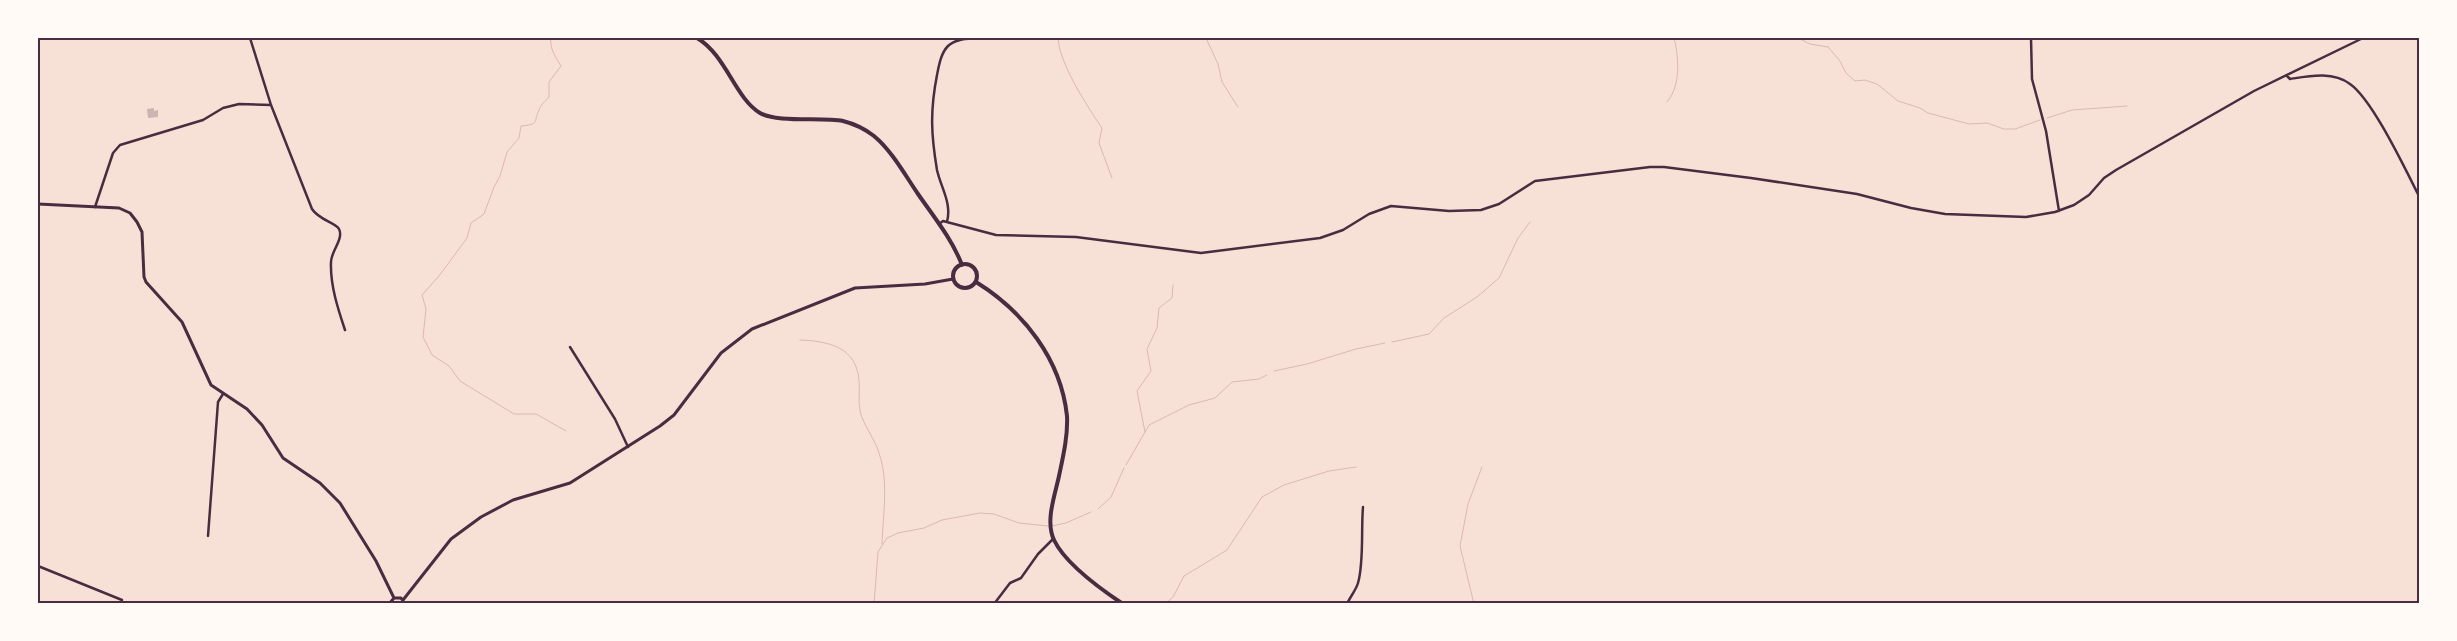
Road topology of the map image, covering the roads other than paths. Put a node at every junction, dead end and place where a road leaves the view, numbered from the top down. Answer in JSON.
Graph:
{"nodes":[{"id":1,"x":250,"y":38,"type":"edge"},
{"id":2,"x":697,"y":38,"type":"edge"},
{"id":3,"x":977,"y":38,"type":"edge"},
{"id":4,"x":2031,"y":38,"type":"edge"},
{"id":5,"x":2363,"y":38,"type":"edge"},
{"id":6,"x":2286,"y":76,"type":"junction"},
{"id":7,"x":271,"y":105,"type":"junction"},
{"id":8,"x":2420,"y":198,"type":"edge"},
{"id":9,"x":38,"y":204,"type":"edge"},
{"id":10,"x":95,"y":207,"type":"junction"},
{"id":11,"x":2059,"y":211,"type":"junction"},
{"id":12,"x":947,"y":222,"type":"junction"},
{"id":13,"x":939,"y":224,"type":"junction"},
{"id":14,"x":962,"y":265,"type":"junction"},
{"id":15,"x":953,"y":279,"type":"junction"},
{"id":16,"x":976,"y":282,"type":"junction"},
{"id":17,"x":344,"y":330,"type":"dead end"},
{"id":18,"x":570,"y":346,"type":"dead end"},
{"id":19,"x":222,"y":394,"type":"junction"},
{"id":20,"x":628,"y":447,"type":"junction"},
{"id":21,"x":1363,"y":507,"type":"dead end"},
{"id":22,"x":208,"y":536,"type":"dead end"},
{"id":23,"x":1053,"y":539,"type":"junction"},
{"id":24,"x":38,"y":566,"type":"edge"},
{"id":25,"x":394,"y":598,"type":"junction"},
{"id":26,"x":122,"y":600,"type":"dead end"},
{"id":27,"x":404,"y":602,"type":"edge"},
{"id":28,"x":390,"y":604,"type":"edge"},
{"id":29,"x":994,"y":604,"type":"edge"},
{"id":30,"x":1123,"y":604,"type":"edge"},
{"id":31,"x":1347,"y":604,"type":"edge"}],
"edges":[{"from":1,"to":7,"type":"street"},
{"from":2,"to":13,"type":"main road"},
{"from":3,"to":12,"type":"street"},
{"from":4,"to":11,"type":"street"},
{"from":5,"to":6,"type":"street"},
{"from":6,"to":8,"type":"street"},
{"from":6,"to":11,"type":"street"},
{"from":7,"to":10,"type":"street"},
{"from":7,"to":17,"type":"street"},
{"from":9,"to":10,"type":"street"},
{"from":10,"to":19,"type":"street"},
{"from":11,"to":12,"type":"street"},
{"from":12,"to":13,"type":"street"},
{"from":13,"to":14,"type":"main road"},
{"from":14,"to":15,"type":"main road"},
{"from":14,"to":16,"type":"main road"},
{"from":15,"to":16,"type":"main road"},
{"from":15,"to":20,"type":"street"},
{"from":16,"to":23,"type":"main road"},
{"from":18,"to":20,"type":"street"},
{"from":19,"to":22,"type":"street"},
{"from":19,"to":25,"type":"street"},
{"from":20,"to":27,"type":"street"},
{"from":21,"to":31,"type":"street"},
{"from":23,"to":29,"type":"street"},
{"from":23,"to":30,"type":"main road"},
{"from":24,"to":26,"type":"street"},
{"from":25,"to":27,"type":"street"},
{"from":25,"to":28,"type":"street"}]}
